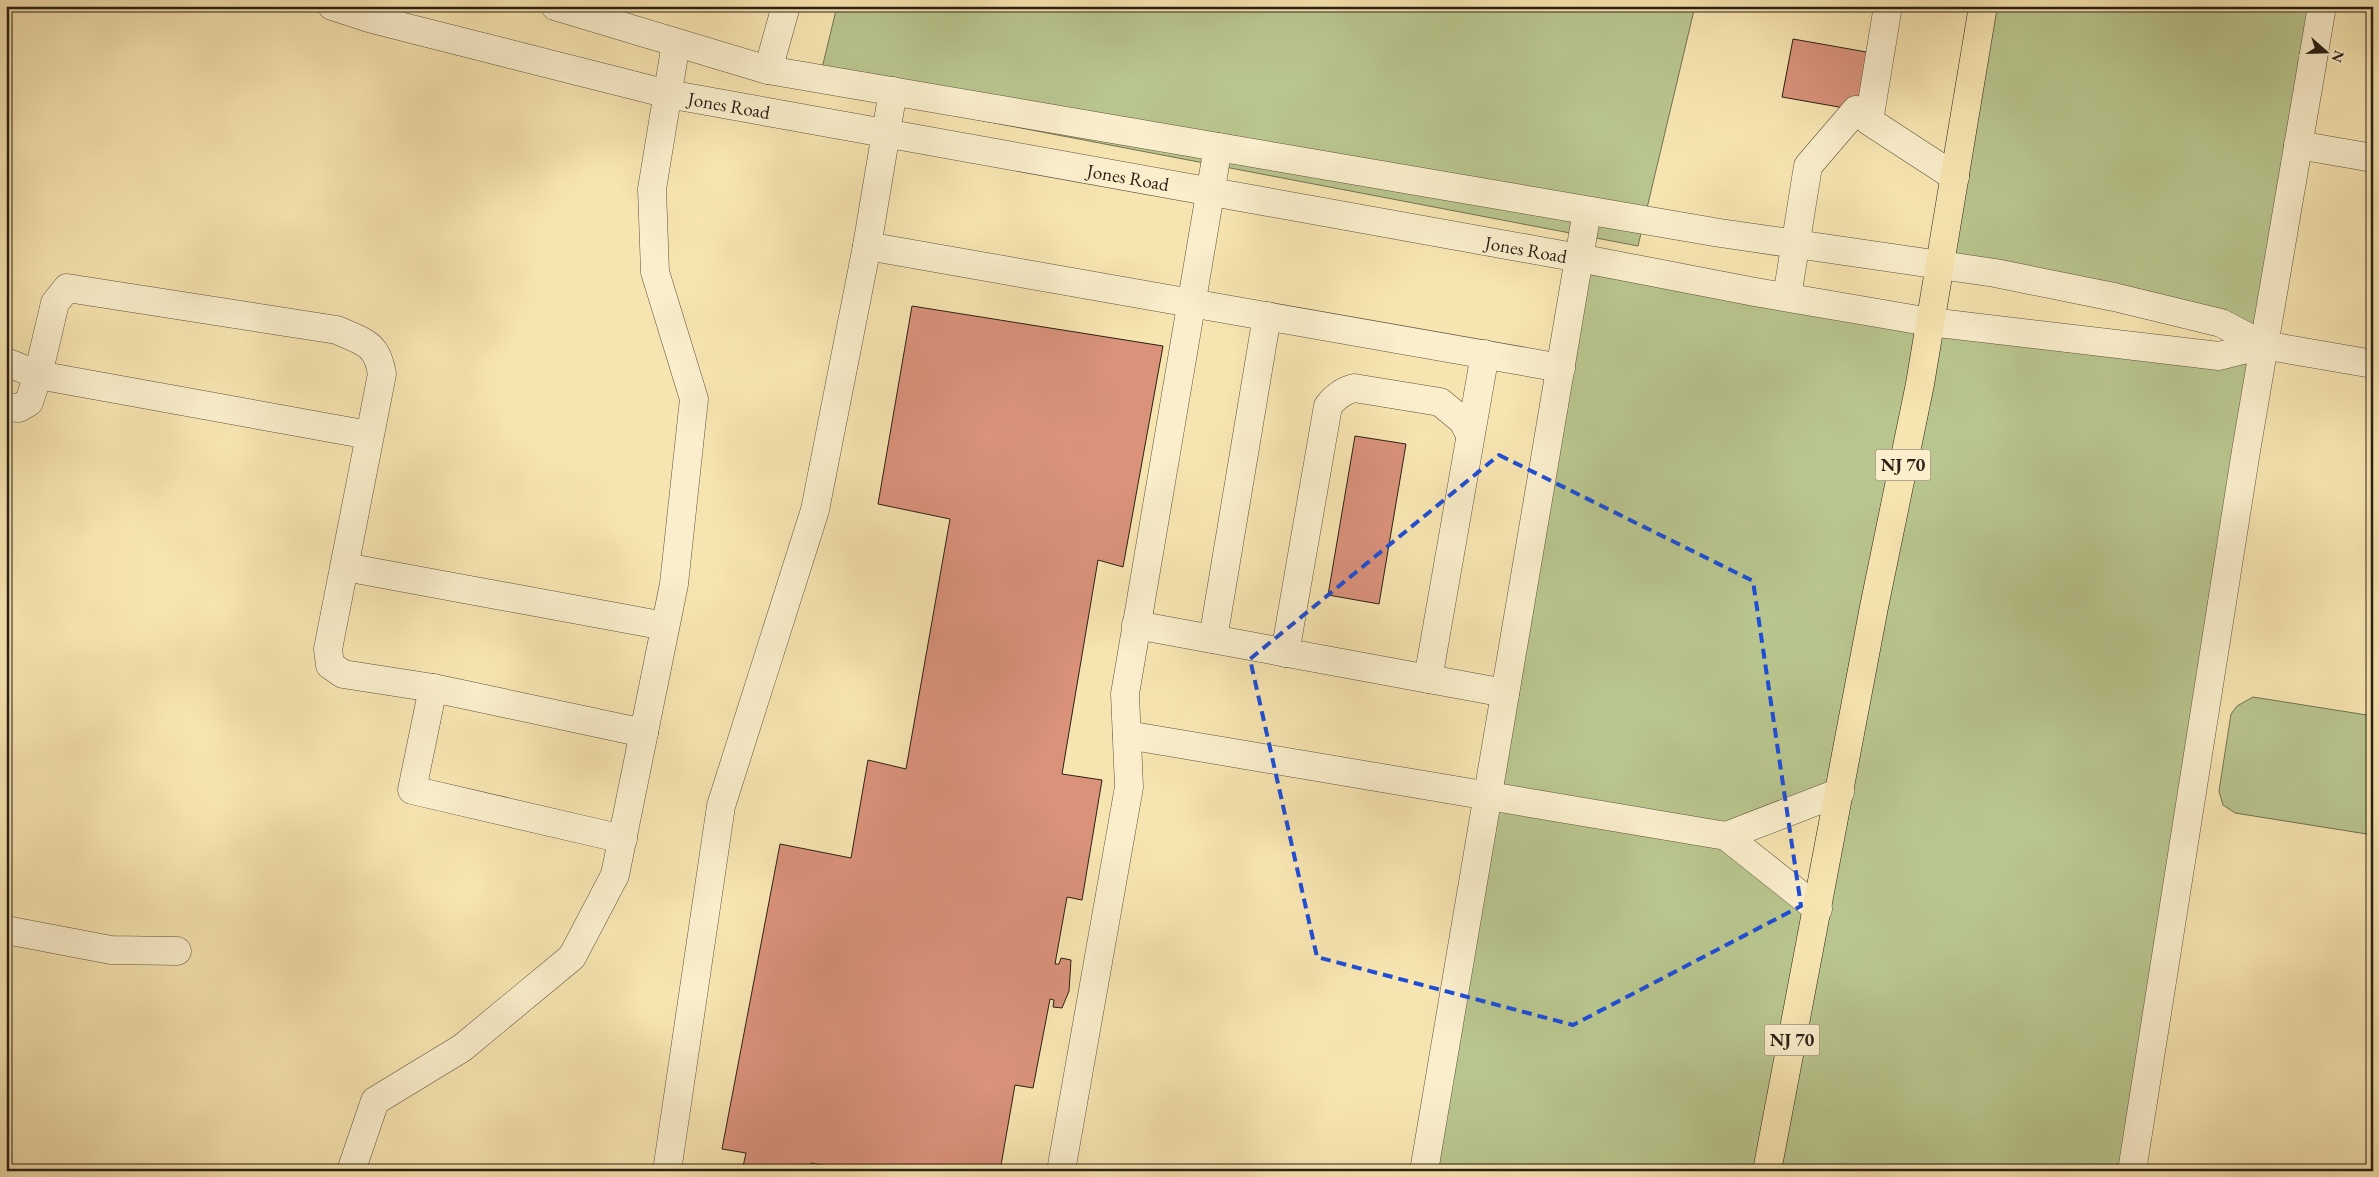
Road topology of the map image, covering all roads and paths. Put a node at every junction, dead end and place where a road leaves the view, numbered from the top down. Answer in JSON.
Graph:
{"nodes":[{"id":1,"x":332,"y":6,"type":"edge"},
{"id":2,"x":555,"y":6,"type":"edge"},
{"id":3,"x":786,"y":6,"type":"edge"},
{"id":4,"x":1888,"y":6,"type":"edge"},
{"id":5,"x":1983,"y":6,"type":"edge"},
{"id":6,"x":2322,"y":6,"type":"edge"},
{"id":7,"x":372,"y":13,"type":"edge"},
{"id":8,"x":676,"y":42,"type":"junction"},
{"id":9,"x":768,"y":70,"type":"junction"},
{"id":10,"x":893,"y":91,"type":"junction"},
{"id":11,"x":668,"y":94,"type":"junction"},
{"id":12,"x":1865,"y":100,"type":"junction"},
{"id":13,"x":886,"y":133,"type":"junction"},
{"id":14,"x":2298,"y":144,"type":"junction"},
{"id":15,"x":1218,"y":147,"type":"junction"},
{"id":16,"x":2373,"y":158,"type":"edge"},
{"id":17,"x":1955,"y":177,"type":"junction"},
{"id":18,"x":1211,"y":192,"type":"junction"},
{"id":19,"x":1587,"y":211,"type":"junction"},
{"id":20,"x":1795,"y":244,"type":"junction"},
{"id":21,"x":867,"y":246,"type":"junction"},
{"id":22,"x":1579,"y":258,"type":"junction"},
{"id":23,"x":1940,"y":265,"type":"junction"},
{"id":24,"x":1787,"y":297,"type":"junction"},
{"id":25,"x":1192,"y":303,"type":"junction"},
{"id":26,"x":1267,"y":316,"type":"junction"},
{"id":27,"x":1930,"y":322,"type":"junction"},
{"id":28,"x":2263,"y":345,"type":"junction"},
{"id":29,"x":1485,"y":354,"type":"junction"},
{"id":30,"x":6,"y":362,"type":"edge"},
{"id":31,"x":2373,"y":364,"type":"edge"},
{"id":32,"x":1561,"y":368,"type":"junction"},
{"id":33,"x":38,"y":375,"type":"junction"},
{"id":34,"x":6,"y":407,"type":"edge"},
{"id":35,"x":1470,"y":435,"type":"junction"},
{"id":36,"x":370,"y":436,"type":"junction"},
{"id":37,"x":345,"y":567,"type":"junction"},
{"id":38,"x":1136,"y":625,"type":"junction"},
{"id":39,"x":665,"y":626,"type":"junction"},
{"id":40,"x":1213,"y":639,"type":"junction"},
{"id":41,"x":1286,"y":653,"type":"junction"},
{"id":42,"x":1428,"y":679,"type":"junction"},
{"id":43,"x":433,"y":688,"type":"junction"},
{"id":44,"x":1505,"y":693,"type":"junction"},
{"id":45,"x":644,"y":733,"type":"junction"},
{"id":46,"x":1126,"y":735,"type":"junction"},
{"id":47,"x":1840,"y":792,"type":"junction"},
{"id":48,"x":1488,"y":796,"type":"junction"},
{"id":49,"x":1726,"y":836,"type":"junction"},
{"id":50,"x":622,"y":839,"type":"junction"},
{"id":51,"x":1818,"y":909,"type":"junction"},
{"id":52,"x":6,"y":930,"type":"edge"},
{"id":53,"x":177,"y":951,"type":"dead end"},
{"id":54,"x":351,"y":1171,"type":"edge"},
{"id":55,"x":667,"y":1171,"type":"edge"},
{"id":56,"x":1061,"y":1171,"type":"edge"},
{"id":57,"x":1424,"y":1171,"type":"edge"},
{"id":58,"x":1767,"y":1171,"type":"edge"},
{"id":59,"x":2132,"y":1171,"type":"edge"}],
"edges":[{"from":1,"to":7,"type":"street","name":"Jones Road"},
{"from":2,"to":8,"type":"street"},
{"from":3,"to":9,"type":"street"},
{"from":4,"to":12,"type":"street"},
{"from":5,"to":17,"type":"highway","number":"NJ 70"},
{"from":6,"to":14,"type":"street"},
{"from":7,"to":11,"type":"street","name":"Jones Road"},
{"from":8,"to":9,"type":"street"},
{"from":8,"to":11,"type":"street"},
{"from":9,"to":10,"type":"street"},
{"from":10,"to":13,"type":"street"},
{"from":10,"to":15,"type":"street"},
{"from":11,"to":13,"type":"street","name":"Jones Road"},
{"from":11,"to":39,"type":"street"},
{"from":12,"to":17,"type":"street"},
{"from":12,"to":20,"type":"street"},
{"from":13,"to":18,"type":"street","name":"Jones Road"},
{"from":13,"to":21,"type":"street"},
{"from":14,"to":16,"type":"street"},
{"from":14,"to":28,"type":"street"},
{"from":15,"to":18,"type":"street"},
{"from":15,"to":19,"type":"street"},
{"from":17,"to":23,"type":"highway","number":"NJ 70"},
{"from":18,"to":22,"type":"street","name":"Jones Road"},
{"from":18,"to":25,"type":"street"},
{"from":19,"to":20,"type":"street"},
{"from":19,"to":22,"type":"street"},
{"from":20,"to":23,"type":"street"},
{"from":20,"to":24,"type":"street"},
{"from":21,"to":25,"type":"street"},
{"from":21,"to":55,"type":"street"},
{"from":22,"to":24,"type":"street","name":"Jones Road"},
{"from":22,"to":32,"type":"street"},
{"from":23,"to":27,"type":"highway","number":"NJ 70"},
{"from":23,"to":28,"type":"street"},
{"from":24,"to":27,"type":"street","name":"Jones Road"},
{"from":25,"to":26,"type":"street"},
{"from":25,"to":38,"type":"street"},
{"from":26,"to":29,"type":"street"},
{"from":26,"to":40,"type":"street"},
{"from":27,"to":28,"type":"street","name":"Jones Road"},
{"from":27,"to":47,"type":"highway","number":"NJ 70"},
{"from":28,"to":31,"type":"street"},
{"from":28,"to":59,"type":"street"},
{"from":29,"to":32,"type":"street"},
{"from":29,"to":35,"type":"street"},
{"from":30,"to":33,"type":"street"},
{"from":32,"to":44,"type":"street"},
{"from":33,"to":34,"type":"street"},
{"from":33,"to":36,"type":"street"},
{"from":33,"to":36,"type":"street"},
{"from":35,"to":41,"type":"street"},
{"from":35,"to":42,"type":"street"},
{"from":36,"to":37,"type":"street"},
{"from":37,"to":39,"type":"street"},
{"from":37,"to":43,"type":"street"},
{"from":38,"to":40,"type":"street"},
{"from":38,"to":46,"type":"street"},
{"from":39,"to":45,"type":"street"},
{"from":40,"to":41,"type":"street"},
{"from":41,"to":42,"type":"street"},
{"from":42,"to":44,"type":"street"},
{"from":43,"to":45,"type":"street"},
{"from":43,"to":50,"type":"street"},
{"from":44,"to":48,"type":"street"},
{"from":45,"to":50,"type":"street"},
{"from":46,"to":48,"type":"street"},
{"from":46,"to":56,"type":"street"},
{"from":47,"to":49,"type":"street"},
{"from":47,"to":51,"type":"highway","number":"NJ 70"},
{"from":48,"to":49,"type":"street"},
{"from":48,"to":57,"type":"street"},
{"from":49,"to":51,"type":"street"},
{"from":50,"to":54,"type":"street"},
{"from":51,"to":58,"type":"highway","number":"NJ 70"},
{"from":52,"to":53,"type":"street"}]}
